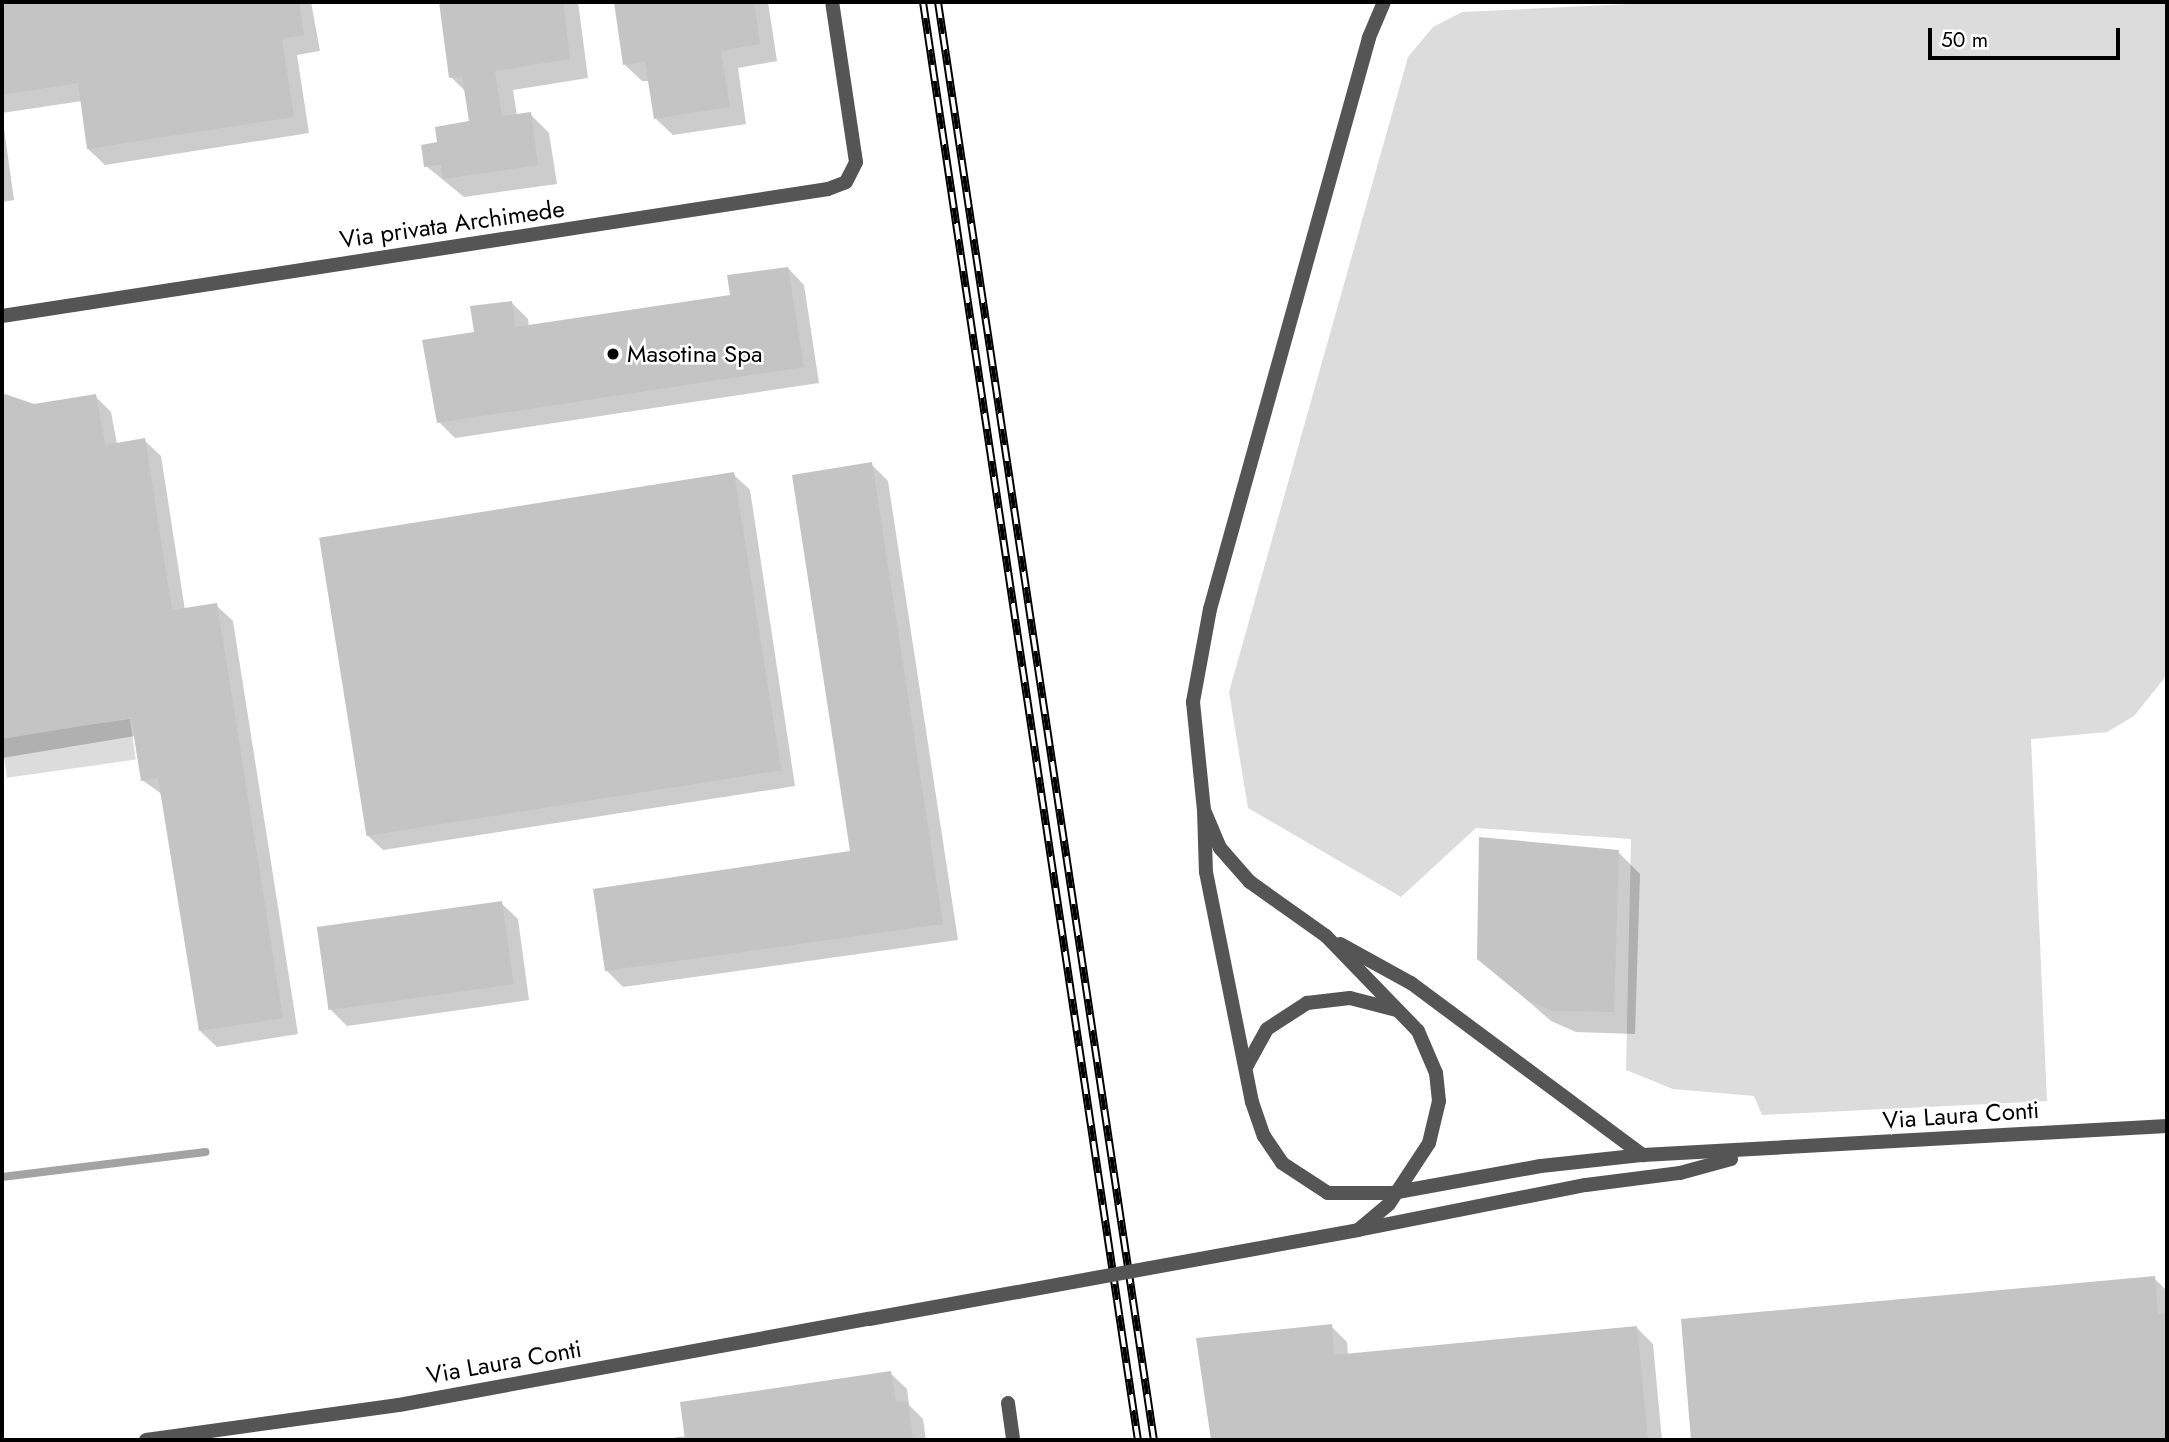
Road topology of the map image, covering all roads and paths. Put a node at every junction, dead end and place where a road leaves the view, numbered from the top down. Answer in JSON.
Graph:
{"nodes":[{"id":1,"x":831,"y":2,"type":"edge"},
{"id":2,"x":1384,"y":2,"type":"edge"},
{"id":3,"x":2,"y":316,"type":"edge"},
{"id":4,"x":1204,"y":810,"type":"junction"},
{"id":5,"x":1326,"y":936,"type":"junction"},
{"id":6,"x":1402,"y":1013,"type":"junction"},
{"id":7,"x":1246,"y":1068,"type":"junction"},
{"id":8,"x":2167,"y":1126,"type":"edge"},
{"id":9,"x":1758,"y":1151,"type":"junction"},
{"id":10,"x":1643,"y":1155,"type":"junction"},
{"id":11,"x":1358,"y":1230,"type":"junction"},
{"id":12,"x":1008,"y":1404,"type":"dead end"},
{"id":13,"x":146,"y":1440,"type":"edge"},
{"id":14,"x":1013,"y":1440,"type":"edge"}],
"edges":[{"from":1,"to":3,"type":"street","name":"Via privata Archimede"},
{"from":2,"to":4,"type":"street"},
{"from":4,"to":5,"type":"street"},
{"from":4,"to":7,"type":"street"},
{"from":5,"to":6,"type":"street"},
{"from":5,"to":10,"type":"street"},
{"from":6,"to":7,"type":"street"},
{"from":6,"to":11,"type":"street","bridge":true},
{"from":7,"to":10,"type":"street"},
{"from":8,"to":9,"type":"street","name":"Via Laura Conti"},
{"from":9,"to":10,"type":"street"},
{"from":9,"to":11,"type":"street","name":"Via Laura Conti"},
{"from":11,"to":13,"type":"street","name":"Via Laura Conti","bridge":true},
{"from":12,"to":14,"type":"street"}]}
